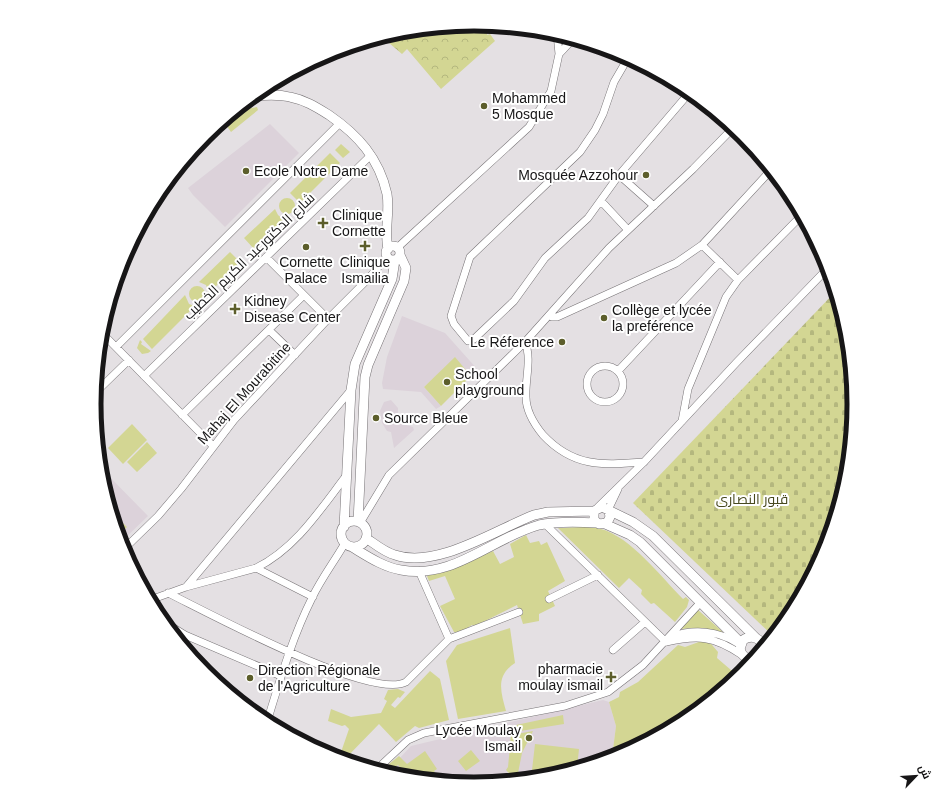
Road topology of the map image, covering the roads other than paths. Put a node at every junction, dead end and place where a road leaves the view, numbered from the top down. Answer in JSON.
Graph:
{"nodes":[{"id":1,"x":558,"y":41,"type":"edge"},
{"id":2,"x":569,"y":43,"type":"edge"},
{"id":3,"x":559,"y":54,"type":"junction"},
{"id":4,"x":625,"y":63,"type":"edge"},
{"id":5,"x":264,"y":96,"type":"edge"},
{"id":6,"x":686,"y":97,"type":"edge"},
{"id":7,"x":340,"y":123,"type":"junction"},
{"id":8,"x":729,"y":132,"type":"edge"},
{"id":9,"x":371,"y":155,"type":"junction"},
{"id":10,"x":767,"y":174,"type":"edge"},
{"id":11,"x":619,"y":175,"type":"junction"},
{"id":12,"x":601,"y":201,"type":"junction"},
{"id":13,"x":654,"y":206,"type":"junction"},
{"id":14,"x":798,"y":219,"type":"edge"},
{"id":15,"x":628,"y":230,"type":"junction"},
{"id":16,"x":702,"y":245,"type":"junction"},
{"id":17,"x":393,"y":254,"type":"junction"},
{"id":18,"x":266,"y":257,"type":"junction"},
{"id":19,"x":720,"y":262,"type":"junction"},
{"id":20,"x":823,"y":273,"type":"edge"},
{"id":21,"x":738,"y":280,"type":"junction"},
{"id":22,"x":304,"y":295,"type":"junction"},
{"id":23,"x":550,"y":314,"type":"junction"},
{"id":24,"x":328,"y":319,"type":"junction"},
{"id":25,"x":268,"y":330,"type":"junction"},
{"id":26,"x":107,"y":338,"type":"edge"},
{"id":27,"x":525,"y":342,"type":"junction"},
{"id":28,"x":116,"y":347,"type":"junction"},
{"id":29,"x":295,"y":356,"type":"junction"},
{"id":30,"x":129,"y":360,"type":"junction"},
{"id":31,"x":618,"y":371,"type":"junction"},
{"id":32,"x":144,"y":376,"type":"junction"},
{"id":33,"x":102,"y":386,"type":"edge"},
{"id":34,"x":351,"y":390,"type":"junction"},
{"id":35,"x":182,"y":415,"type":"junction"},
{"id":36,"x":682,"y":421,"type":"junction"},
{"id":37,"x":213,"y":446,"type":"junction"},
{"id":38,"x":644,"y":462,"type":"junction"},
{"id":39,"x":346,"y":476,"type":"junction"},
{"id":40,"x":618,"y":489,"type":"junction"},
{"id":41,"x":596,"y":509,"type":"junction"},
{"id":42,"x":609,"y":511,"type":"junction"},
{"id":43,"x":359,"y":523,"type":"junction"},
{"id":44,"x":545,"y":524,"type":"junction"},
{"id":45,"x":601,"y":524,"type":"junction"},
{"id":46,"x":344,"y":527,"type":"junction"},
{"id":47,"x":366,"y":538,"type":"junction"},
{"id":48,"x":128,"y":545,"type":"edge"},
{"id":49,"x":349,"y":545,"type":"junction"},
{"id":50,"x":256,"y":568,"type":"junction"},
{"id":51,"x":419,"y":571,"type":"junction"},
{"id":52,"x":598,"y":576,"type":"junction"},
{"id":53,"x":186,"y":587,"type":"junction"},
{"id":54,"x":168,"y":593,"type":"junction"},
{"id":55,"x":312,"y":596,"type":"junction"},
{"id":56,"x":156,"y":598,"type":"edge"},
{"id":57,"x":549,"y":599,"type":"dead end"},
{"id":58,"x":700,"y":603,"type":"junction"},
{"id":59,"x":519,"y":612,"type":"dead end"},
{"id":60,"x":646,"y":622,"type":"junction"},
{"id":61,"x":178,"y":630,"type":"edge"},
{"id":62,"x":756,"y":638,"type":"junction"},
{"id":63,"x":449,"y":639,"type":"junction"},
{"id":64,"x":668,"y":639,"type":"junction"},
{"id":65,"x":760,"y":643,"type":"edge"},
{"id":66,"x":741,"y":648,"type":"junction"},
{"id":67,"x":613,"y":650,"type":"dead end"},
{"id":68,"x":288,"y":652,"type":"junction"},
{"id":69,"x":747,"y":658,"type":"edge"},
{"id":70,"x":281,"y":676,"type":"junction"},
{"id":71,"x":269,"y":715,"type":"edge"},
{"id":72,"x":381,"y":765,"type":"edge"}],
"edges":[{"from":1,"to":3,"type":"street","name":"Mahaj El Mourabitine"},
{"from":2,"to":3,"type":"street"},
{"from":3,"to":17,"type":"street","name":"Mahaj El Mourabitine"},
{"from":4,"to":12,"type":"street"},
{"from":5,"to":7,"type":"main road"},
{"from":6,"to":11,"type":"street"},
{"from":7,"to":9,"type":"main road"},
{"from":7,"to":28,"type":"street"},
{"from":8,"to":13,"type":"street"},
{"from":9,"to":17,"type":"main road"},
{"from":9,"to":18,"type":"street","name":"شارع الدكتورعبد الكريم الخطيب"},
{"from":10,"to":16,"type":"street"},
{"from":11,"to":12,"type":"street"},
{"from":11,"to":13,"type":"street"},
{"from":12,"to":15,"type":"street"},
{"from":13,"to":15,"type":"street"},
{"from":14,"to":21,"type":"street"},
{"from":15,"to":23,"type":"street"},
{"from":16,"to":19,"type":"street"},
{"from":16,"to":23,"type":"street"},
{"from":17,"to":24,"type":"street","name":"Mahaj El Mourabitine"},
{"from":17,"to":34,"type":"main road"},
{"from":17,"to":43,"type":"main road"},
{"from":18,"to":22,"type":"street"},
{"from":18,"to":32,"type":"street","name":"شارع الدكتورعبد الكريم الخطيب"},
{"from":19,"to":21,"type":"street"},
{"from":19,"to":31,"type":"street"},
{"from":20,"to":36,"type":"street"},
{"from":21,"to":36,"type":"street"},
{"from":22,"to":24,"type":"street"},
{"from":22,"to":25,"type":"street"},
{"from":23,"to":27,"type":"street"},
{"from":24,"to":29,"type":"street","name":"Mahaj El Mourabitine"},
{"from":25,"to":29,"type":"street"},
{"from":25,"to":35,"type":"street"},
{"from":26,"to":28,"type":"street"},
{"from":27,"to":38,"type":"street"},
{"from":27,"to":43,"type":"street"},
{"from":28,"to":30,"type":"street"},
{"from":29,"to":37,"type":"street","name":"Mahaj El Mourabitine"},
{"from":30,"to":32,"type":"street"},
{"from":30,"to":33,"type":"street"},
{"from":31,"to":31,"type":"street"},
{"from":32,"to":35,"type":"street"},
{"from":34,"to":39,"type":"main road"},
{"from":34,"to":53,"type":"street"},
{"from":35,"to":37,"type":"street"},
{"from":36,"to":38,"type":"street"},
{"from":37,"to":48,"type":"street","name":"Mahaj El Mourabitine"},
{"from":38,"to":40,"type":"street"},
{"from":39,"to":46,"type":"main road"},
{"from":39,"to":50,"type":"street"},
{"from":40,"to":41,"type":"street"},
{"from":40,"to":42,"type":"street"},
{"from":41,"to":42,"type":"main road"},
{"from":41,"to":45,"type":"main road"},
{"from":41,"to":47,"type":"main road"},
{"from":42,"to":45,"type":"main road"},
{"from":42,"to":62,"type":"main road"},
{"from":43,"to":46,"type":"main road"},
{"from":43,"to":47,"type":"main road"},
{"from":44,"to":45,"type":"main road"},
{"from":44,"to":51,"type":"main road"},
{"from":44,"to":52,"type":"street"},
{"from":45,"to":58,"type":"main road"},
{"from":46,"to":49,"type":"main road"},
{"from":47,"to":49,"type":"main road"},
{"from":49,"to":51,"type":"main road"},
{"from":49,"to":55,"type":"street"},
{"from":50,"to":53,"type":"street"},
{"from":50,"to":55,"type":"street"},
{"from":51,"to":63,"type":"street"},
{"from":52,"to":57,"type":"street"},
{"from":52,"to":60,"type":"street"},
{"from":53,"to":54,"type":"street"},
{"from":54,"to":56,"type":"street"},
{"from":54,"to":68,"type":"street"},
{"from":55,"to":68,"type":"street"},
{"from":58,"to":64,"type":"street"},
{"from":58,"to":66,"type":"main road"},
{"from":59,"to":63,"type":"street"},
{"from":60,"to":64,"type":"street"},
{"from":60,"to":67,"type":"street"},
{"from":61,"to":70,"type":"street"},
{"from":62,"to":65,"type":"main road"},
{"from":62,"to":66,"type":"main road"},
{"from":63,"to":68,"type":"street"},
{"from":64,"to":66,"type":"street"},
{"from":64,"to":72,"type":"street"},
{"from":66,"to":69,"type":"main road"},
{"from":68,"to":70,"type":"street"},
{"from":70,"to":71,"type":"street"}]}
